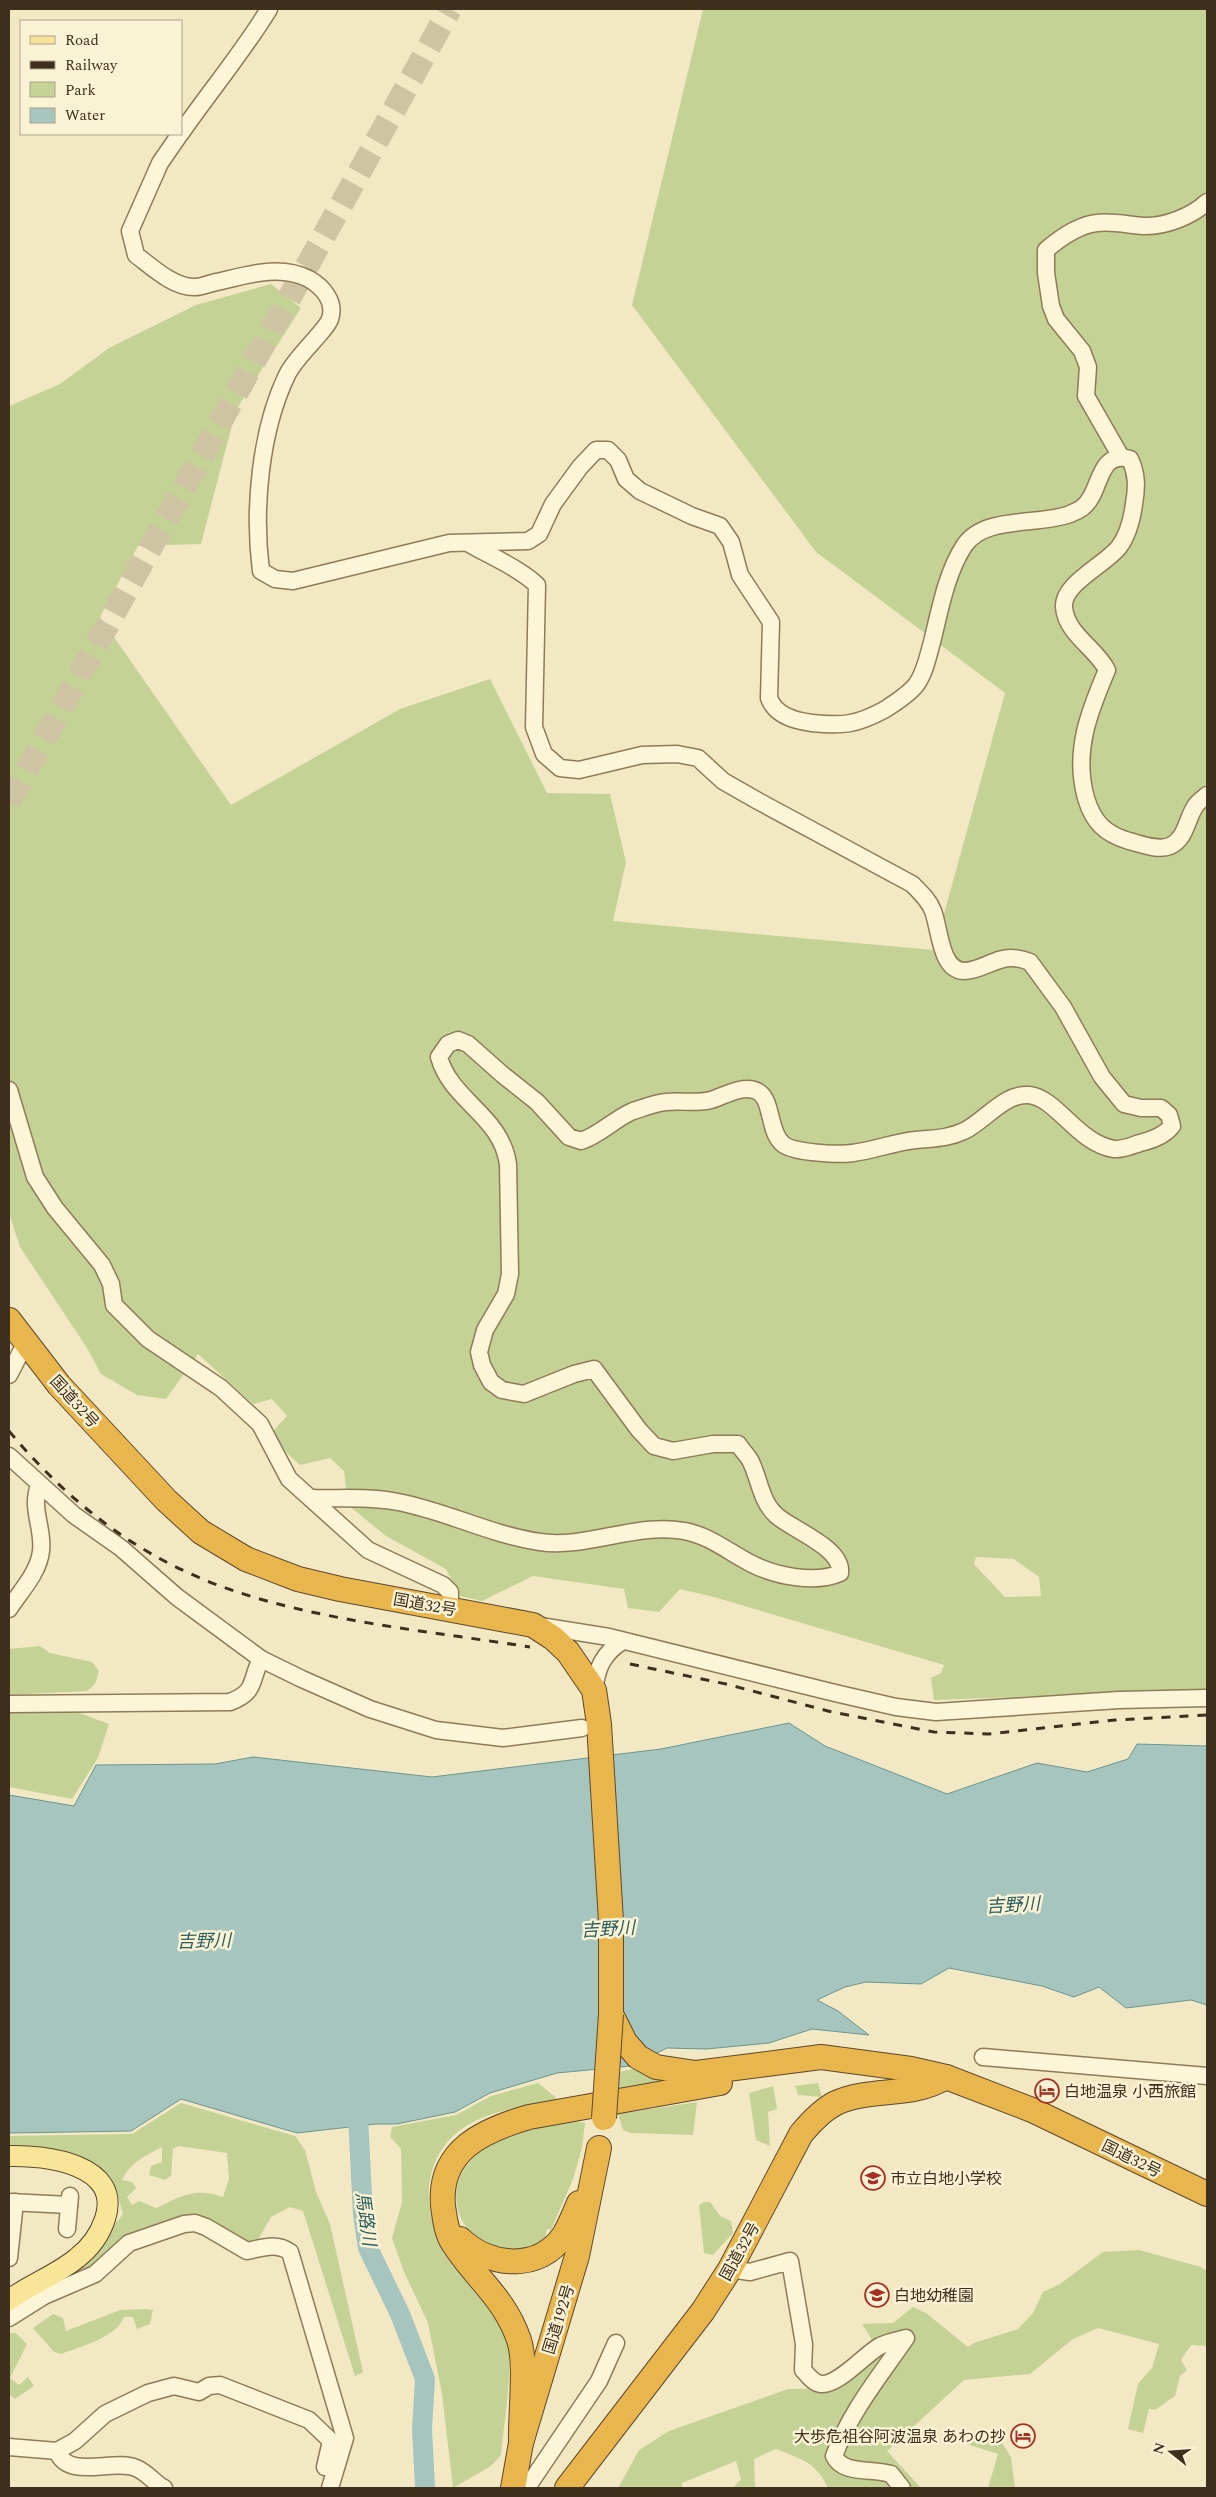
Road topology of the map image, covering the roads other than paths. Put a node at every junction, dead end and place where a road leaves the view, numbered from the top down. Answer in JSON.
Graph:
{"nodes":[{"id":1,"x":269,"y":9,"type":"edge"},
{"id":2,"x":182,"y":132,"type":"edge"},
{"id":3,"x":180,"y":135,"type":"edge"},
{"id":4,"x":1207,"y":202,"type":"edge"},
{"id":5,"x":1121,"y":456,"type":"junction"},
{"id":6,"x":468,"y":543,"type":"junction"},
{"id":7,"x":1207,"y":795,"type":"edge"},
{"id":8,"x":9,"y":1090,"type":"edge"},
{"id":9,"x":9,"y":1320,"type":"edge"},
{"id":10,"x":25,"y":1344,"type":"junction"},
{"id":11,"x":9,"y":1375,"type":"edge"},
{"id":12,"x":9,"y":1456,"type":"edge"},
{"id":13,"x":39,"y":1486,"type":"junction"},
{"id":14,"x":310,"y":1498,"type":"junction"},
{"id":15,"x":9,"y":1609,"type":"edge"},
{"id":16,"x":450,"y":1609,"type":"junction"},
{"id":17,"x":533,"y":1625,"type":"junction"},
{"id":18,"x":623,"y":1641,"type":"junction"},
{"id":19,"x":261,"y":1659,"type":"junction"},
{"id":20,"x":590,"y":1674,"type":"junction"},
{"id":21,"x":1207,"y":1698,"type":"edge"},
{"id":22,"x":9,"y":1704,"type":"edge"},
{"id":23,"x":582,"y":1728,"type":"dead end"},
{"id":24,"x":611,"y":2014,"type":"junction"},
{"id":25,"x":983,"y":2057,"type":"dead end"},
{"id":26,"x":861,"y":2063,"type":"junction"},
{"id":27,"x":1207,"y":2076,"type":"edge"},
{"id":28,"x":946,"y":2077,"type":"junction"},
{"id":29,"x":599,"y":2148,"type":"junction"},
{"id":30,"x":9,"y":2156,"type":"edge"},
{"id":31,"x":1207,"y":2194,"type":"edge"},
{"id":32,"x":12,"y":2202,"type":"edge"},
{"id":33,"x":445,"y":2219,"type":"junction"},
{"id":34,"x":67,"y":2229,"type":"dead end"},
{"id":35,"x":9,"y":2258,"type":"edge"},
{"id":36,"x":730,"y":2269,"type":"junction"},
{"id":37,"x":9,"y":2300,"type":"edge"},
{"id":38,"x":9,"y":2318,"type":"edge"},
{"id":39,"x":514,"y":2329,"type":"junction"},
{"id":40,"x":555,"y":2329,"type":"junction"},
{"id":41,"x":616,"y":2344,"type":"dead end"},
{"id":42,"x":345,"y":2438,"type":"junction"},
{"id":43,"x":521,"y":2442,"type":"junction"},
{"id":44,"x":9,"y":2447,"type":"edge"},
{"id":45,"x":57,"y":2451,"type":"junction"},
{"id":46,"x":520,"y":2487,"type":"edge"},
{"id":47,"x":164,"y":2488,"type":"edge"},
{"id":48,"x":319,"y":2488,"type":"edge"},
{"id":49,"x":330,"y":2488,"type":"edge"},
{"id":50,"x":341,"y":2488,"type":"edge"},
{"id":51,"x":567,"y":2488,"type":"edge"},
{"id":52,"x":902,"y":2488,"type":"edge"}],
"edges":[{"from":1,"to":2,"type":"street"},
{"from":3,"to":6,"type":"street"},
{"from":4,"to":5,"type":"street"},
{"from":5,"to":6,"type":"street"},
{"from":5,"to":7,"type":"street"},
{"from":6,"to":14,"type":"street"},
{"from":8,"to":14,"type":"street"},
{"from":9,"to":10,"type":"highway","name":"国道32号"},
{"from":10,"to":11,"type":"street"},
{"from":10,"to":16,"type":"highway","name":"国道32号"},
{"from":12,"to":13,"type":"street"},
{"from":13,"to":15,"type":"street"},
{"from":13,"to":19,"type":"street"},
{"from":14,"to":16,"type":"street"},
{"from":16,"to":17,"type":"highway","name":"国道32号"},
{"from":17,"to":18,"type":"street"},
{"from":17,"to":20,"type":"highway","name":"国道32号"},
{"from":18,"to":20,"type":"street"},
{"from":18,"to":21,"type":"street"},
{"from":19,"to":22,"type":"street"},
{"from":19,"to":23,"type":"street"},
{"from":20,"to":24,"type":"highway","name":"国道32号"},
{"from":24,"to":26,"type":"highway","name":"国道32号"},
{"from":24,"to":29,"type":"highway","name":"国道32号","bridge":true},
{"from":25,"to":27,"type":"street"},
{"from":26,"to":28,"type":"highway","name":"国道32号"},
{"from":26,"to":33,"type":"highway","name":"国道32号"},
{"from":28,"to":31,"type":"highway","name":"国道32号"},
{"from":28,"to":36,"type":"highway","name":"国道32号"},
{"from":29,"to":33,"type":"highway","name":"国道32号"},
{"from":29,"to":40,"type":"highway","name":"国道192号"},
{"from":30,"to":37,"type":"main road"},
{"from":32,"to":34,"type":"street"},
{"from":32,"to":35,"type":"street"},
{"from":33,"to":39,"type":"highway","name":"国道32号"},
{"from":36,"to":51,"type":"highway","name":"国道32号"},
{"from":36,"to":52,"type":"street"},
{"from":38,"to":42,"type":"street"},
{"from":39,"to":40,"type":"highway"},
{"from":39,"to":43,"type":"highway","name":"国道32号"},
{"from":40,"to":43,"type":"highway","name":"国道192号"},
{"from":41,"to":46,"type":"street"},
{"from":42,"to":49,"type":"street"},
{"from":42,"to":50,"type":"street"},
{"from":43,"to":46,"type":"highway","name":"国道192号"},
{"from":44,"to":45,"type":"street"},
{"from":45,"to":47,"type":"street"},
{"from":45,"to":48,"type":"street"}]}
